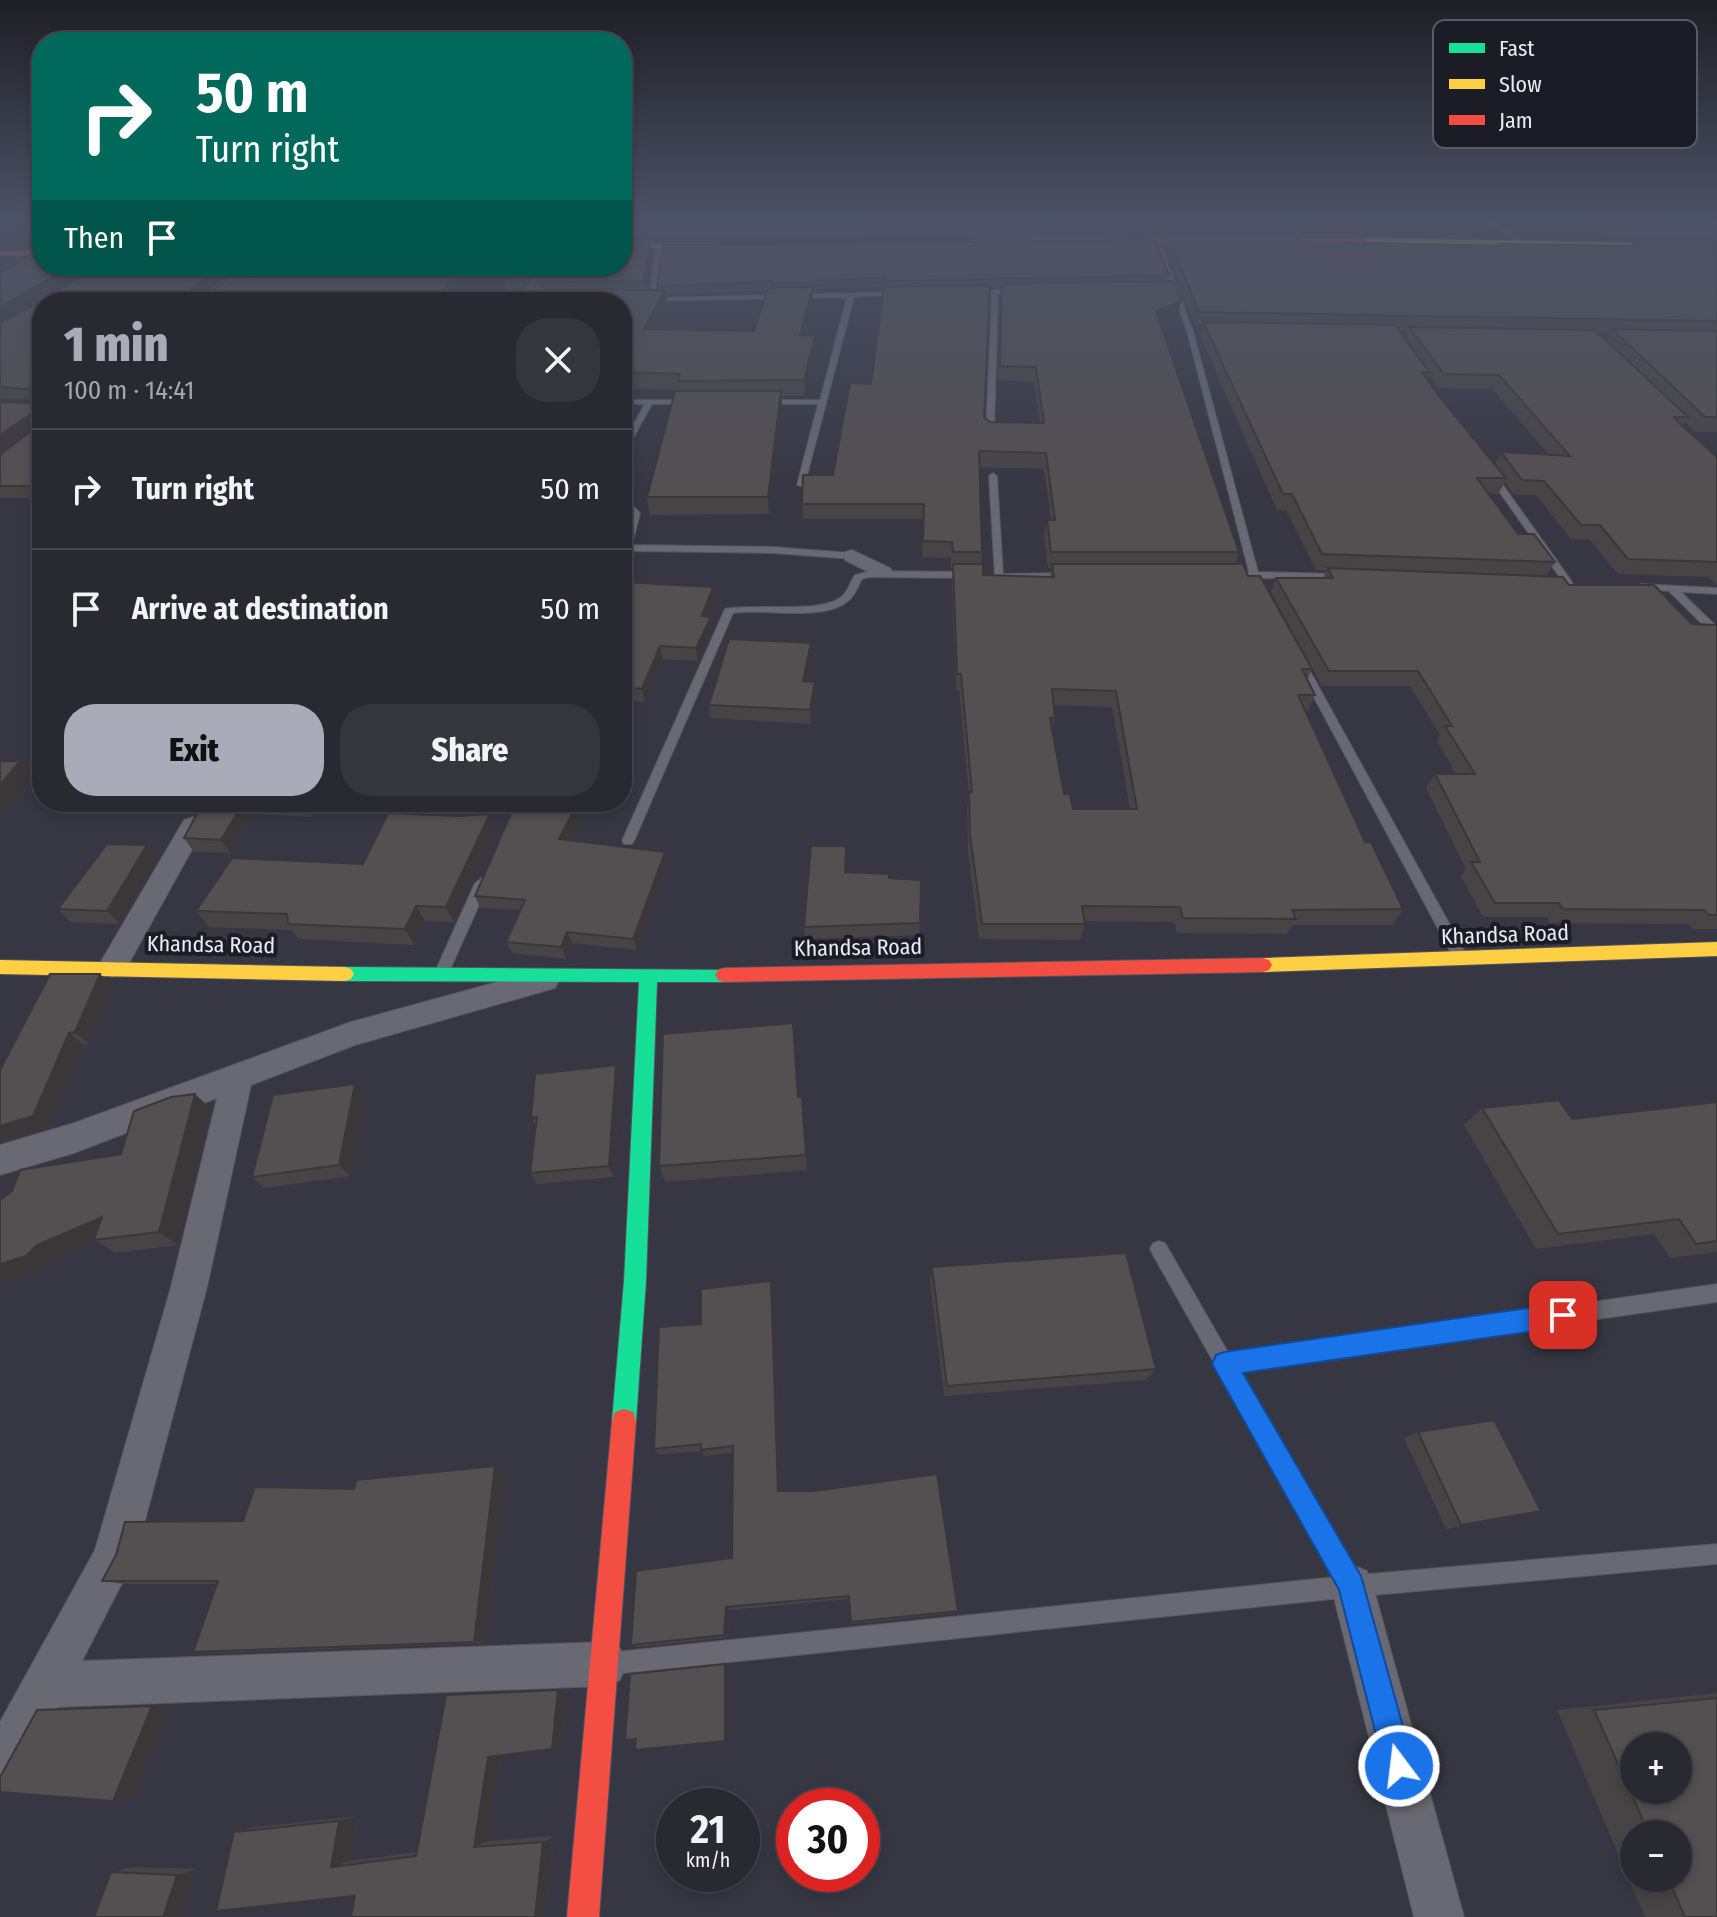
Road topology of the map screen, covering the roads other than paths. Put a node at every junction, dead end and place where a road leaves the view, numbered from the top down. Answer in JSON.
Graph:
{"nodes":[{"id":1,"x":847,"y":309,"type":"edge"},
{"id":2,"x":994,"y":309,"type":"edge"},
{"id":3,"x":1180,"y":309,"type":"edge"},
{"id":4,"x":1190,"y":331,"type":"junction"},
{"id":5,"x":1206,"y":332,"type":"edge"},
{"id":6,"x":632,"y":402,"type":"edge"},
{"id":7,"x":696,"y":402,"type":"edge"},
{"id":8,"x":759,"y":402,"type":"edge"},
{"id":9,"x":821,"y":402,"type":"junction"},
{"id":10,"x":649,"y":403,"type":"junction"},
{"id":11,"x":990,"y":432,"type":"edge"},
{"id":12,"x":632,"y":433,"type":"edge"},
{"id":13,"x":1481,"y":460,"type":"edge"},
{"id":14,"x":993,"y":476,"type":"dead end"},
{"id":15,"x":801,"y":485,"type":"edge"},
{"id":16,"x":632,"y":509,"type":"edge"},
{"id":17,"x":632,"y":529,"type":"edge"},
{"id":18,"x":632,"y":548,"type":"edge"},
{"id":19,"x":852,"y":556,"type":"joint"},
{"id":20,"x":883,"y":572,"type":"junction"},
{"id":21,"x":1221,"y":574,"type":"edge"},
{"id":22,"x":1253,"y":574,"type":"junction"},
{"id":23,"x":998,"y":576,"type":"junction"},
{"id":24,"x":1078,"y":576,"type":"edge"},
{"id":25,"x":1347,"y":577,"type":"edge"},
{"id":26,"x":1553,"y":584,"type":"edge"},
{"id":27,"x":1569,"y":584,"type":"junction"},
{"id":28,"x":1583,"y":585,"type":"edge"},
{"id":29,"x":1628,"y":587,"type":"edge"},
{"id":30,"x":1260,"y":588,"type":"edge"},
{"id":31,"x":1672,"y":589,"type":"junction"},
{"id":32,"x":1717,"y":591,"type":"edge"},
{"id":33,"x":1717,"y":633,"type":"edge"},
{"id":34,"x":1297,"y":657,"type":"edge"},
{"id":35,"x":193,"y":826,"type":"edge"},
{"id":36,"x":628,"y":841,"type":"dead end"},
{"id":37,"x":491,"y":862,"type":"edge"},
{"id":38,"x":1717,"y":949,"type":"edge"},
{"id":39,"x":1462,"y":961,"type":"junction"},
{"id":40,"x":113,"y":966,"type":"junction"},
{"id":41,"x":0,"y":967,"type":"edge"},
{"id":42,"x":441,"y":974,"type":"junction"},
{"id":43,"x":648,"y":975,"type":"junction"},
{"id":44,"x":557,"y":977,"type":"junction"},
{"id":45,"x":238,"y":1076,"type":"junction"},
{"id":46,"x":0,"y":1160,"type":"edge"},
{"id":47,"x":1159,"y":1249,"type":"dead end"},
{"id":48,"x":1717,"y":1293,"type":"edge"},
{"id":49,"x":1224,"y":1364,"type":"junction"},
{"id":50,"x":1717,"y":1554,"type":"edge"},
{"id":51,"x":1352,"y":1586,"type":"junction"},
{"id":52,"x":604,"y":1664,"type":"junction"},
{"id":53,"x":46,"y":1685,"type":"junction"},
{"id":54,"x":0,"y":1768,"type":"edge"},
{"id":55,"x":583,"y":1917,"type":"edge"},
{"id":56,"x":1439,"y":1917,"type":"edge"}],
"edges":[{"from":1,"to":9,"type":"lane"},
{"from":2,"to":11,"type":"lane"},
{"from":3,"to":4,"type":"lane"},
{"from":4,"to":5,"type":"lane"},
{"from":4,"to":22,"type":"lane"},
{"from":6,"to":10,"type":"lane"},
{"from":7,"to":10,"type":"lane"},
{"from":8,"to":9,"type":"lane"},
{"from":9,"to":15,"type":"lane"},
{"from":10,"to":12,"type":"lane"},
{"from":13,"to":27,"type":"lane"},
{"from":14,"to":23,"type":"lane"},
{"from":16,"to":17,"type":"lane"},
{"from":18,"to":19,"type":"lane"},
{"from":19,"to":20,"type":"street"},
{"from":20,"to":23,"type":"lane"},
{"from":20,"to":36,"type":"lane"},
{"from":21,"to":22,"type":"lane"},
{"from":22,"to":25,"type":"lane"},
{"from":22,"to":30,"type":"lane"},
{"from":23,"to":24,"type":"lane"},
{"from":26,"to":27,"type":"lane"},
{"from":27,"to":28,"type":"lane"},
{"from":29,"to":31,"type":"lane"},
{"from":31,"to":32,"type":"lane"},
{"from":31,"to":33,"type":"lane"},
{"from":34,"to":39,"type":"lane"},
{"from":35,"to":40,"type":"street"},
{"from":37,"to":42,"type":"lane"},
{"from":38,"to":39,"type":"street","name":"Khandsa Road"},
{"from":39,"to":43,"type":"street","name":"Khandsa Road"},
{"from":40,"to":41,"type":"street","name":"Khandsa Road"},
{"from":40,"to":42,"type":"street","name":"Khandsa Road"},
{"from":42,"to":44,"type":"street","name":"Khandsa Road"},
{"from":43,"to":44,"type":"street","name":"Khandsa Road"},
{"from":43,"to":52,"type":"street"},
{"from":44,"to":45,"type":"street"},
{"from":45,"to":46,"type":"street"},
{"from":45,"to":53,"type":"street"},
{"from":47,"to":49,"type":"lane"},
{"from":48,"to":49,"type":"lane"},
{"from":49,"to":51,"type":"lane"},
{"from":50,"to":51,"type":"lane"},
{"from":51,"to":52,"type":"lane"},
{"from":51,"to":56,"type":"street"},
{"from":52,"to":53,"type":"street"},
{"from":52,"to":55,"type":"street"},
{"from":53,"to":54,"type":"street"}]}
